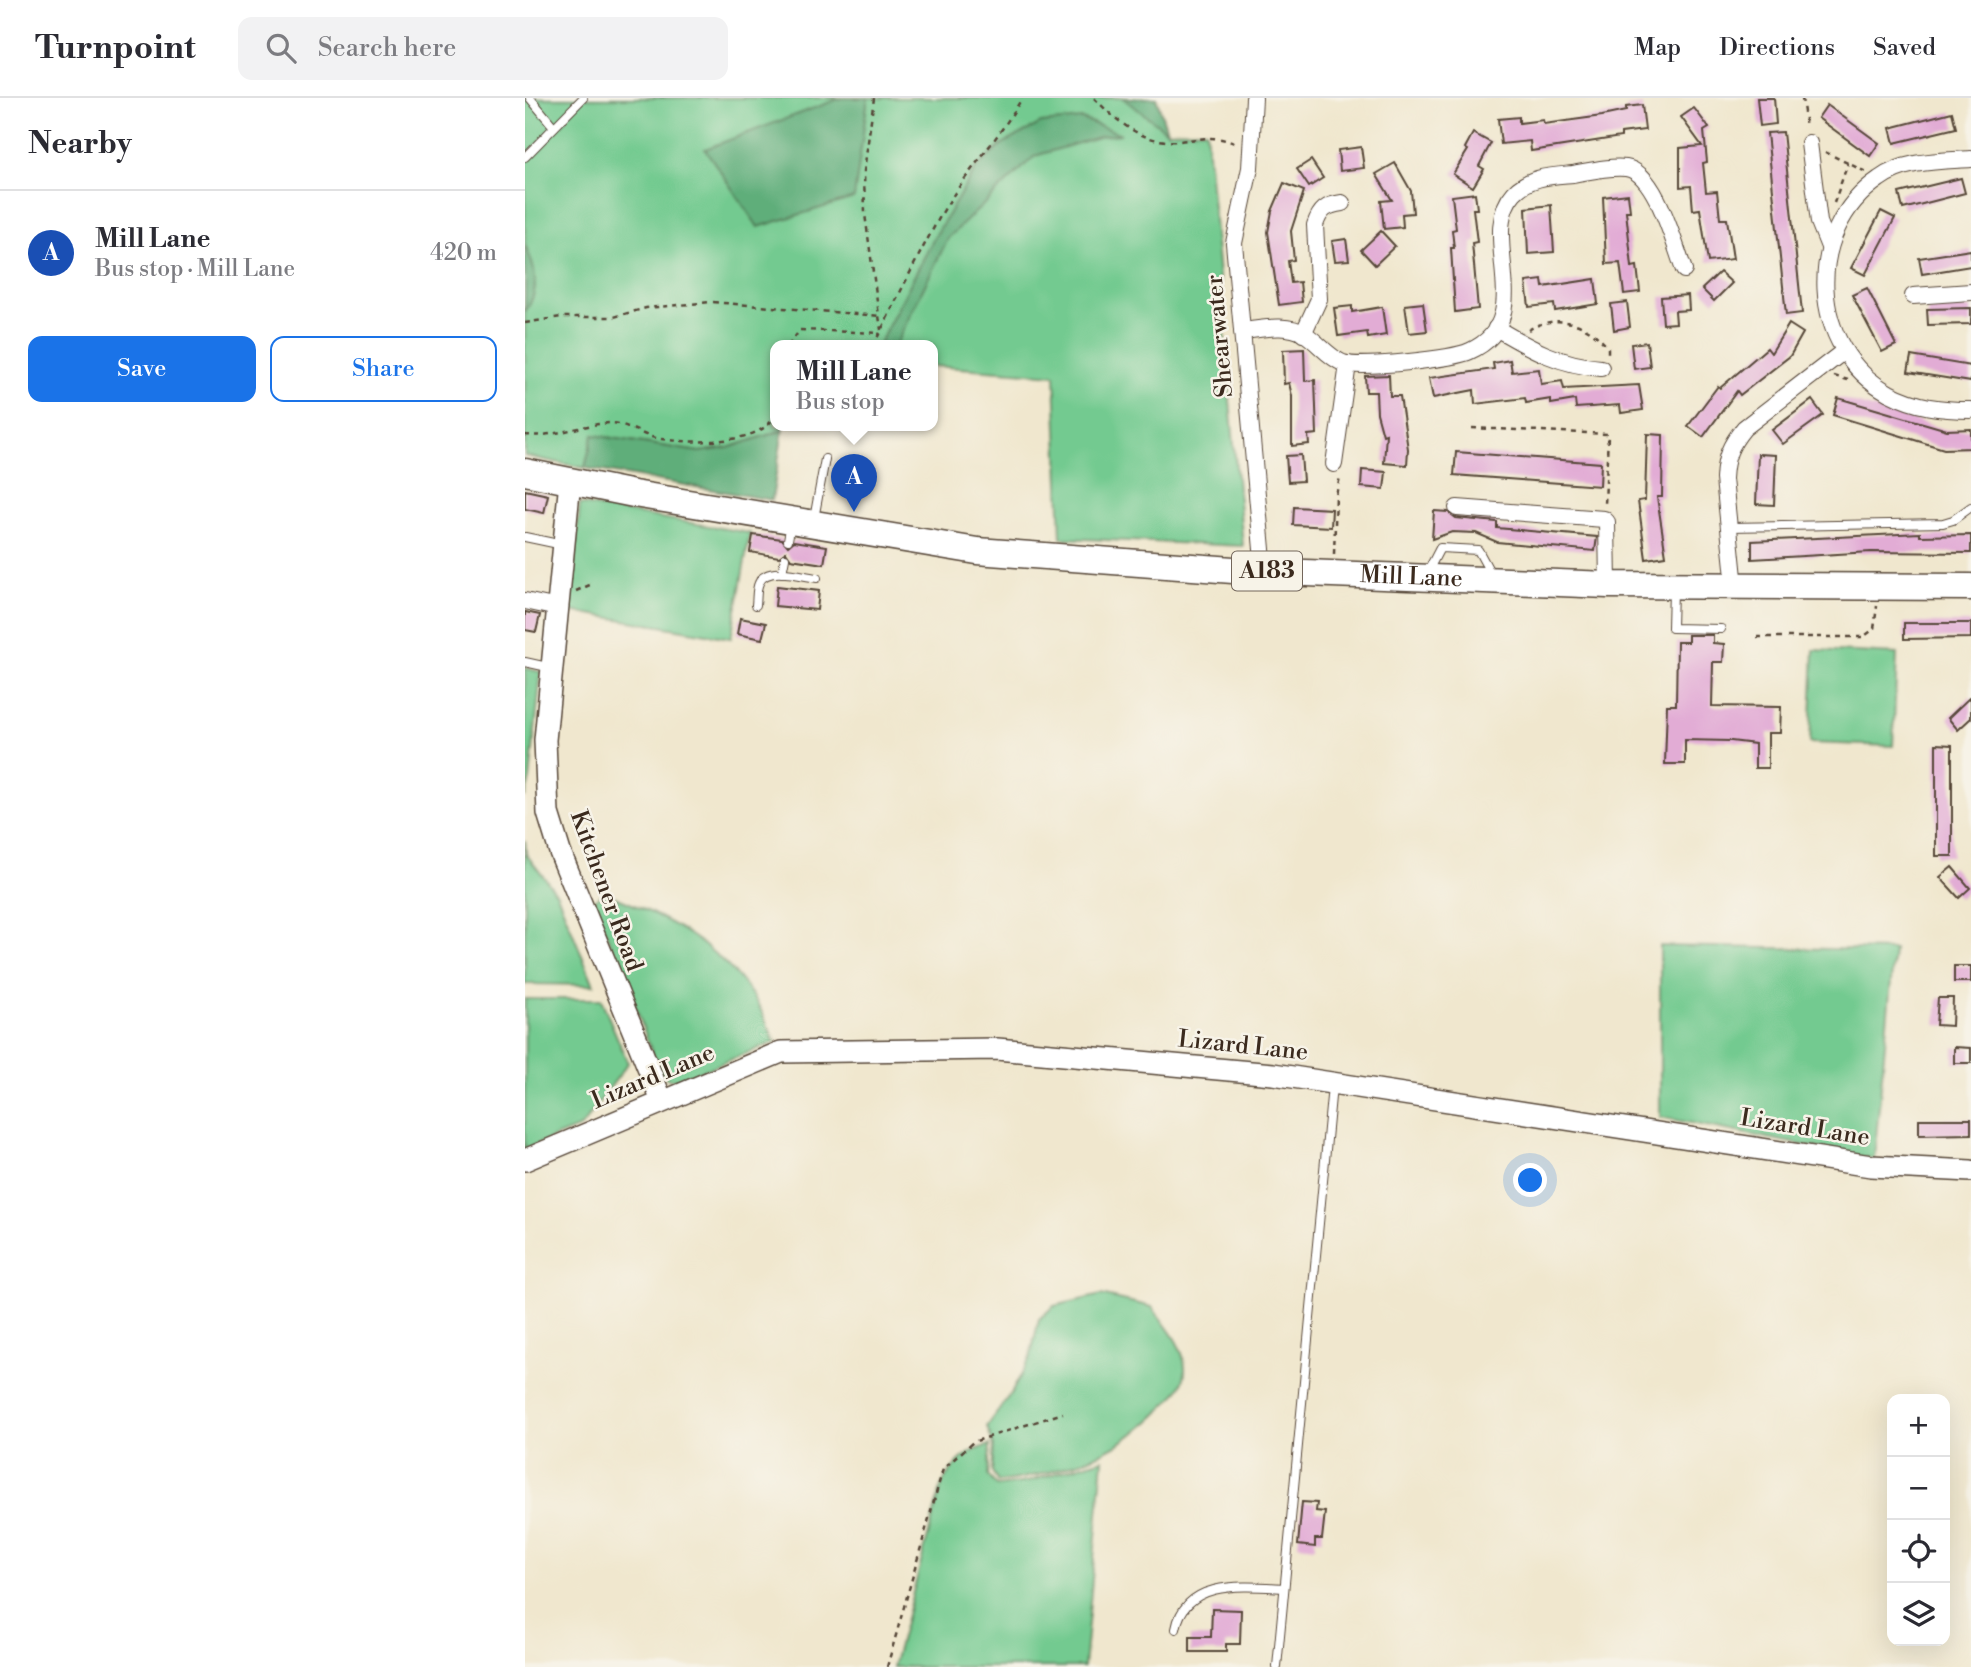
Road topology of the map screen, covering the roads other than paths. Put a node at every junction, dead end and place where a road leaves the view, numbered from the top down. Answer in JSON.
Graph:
{"nodes":[{"id":1,"x":530,"y":98,"type":"edge"},
{"id":2,"x":583,"y":98,"type":"edge"},
{"id":3,"x":1254,"y":98,"type":"edge"},
{"id":4,"x":554,"y":127,"type":"junction"},
{"id":5,"x":1809,"y":143,"type":"road end"},
{"id":6,"x":525,"y":157,"type":"edge"},
{"id":7,"x":1971,"y":159,"type":"edge"},
{"id":8,"x":1342,"y":203,"type":"dead end"},
{"id":9,"x":1829,"y":247,"type":"junction"},
{"id":10,"x":1684,"y":270,"type":"dead end"},
{"id":11,"x":1971,"y":292,"type":"edge"},
{"id":12,"x":1913,"y":296,"type":"dead end"},
{"id":13,"x":1496,"y":328,"type":"junction"},
{"id":14,"x":1242,"y":331,"type":"junction"},
{"id":15,"x":1303,"y":334,"type":"junction"},
{"id":16,"x":1844,"y":351,"type":"junction"},
{"id":17,"x":1349,"y":364,"type":"junction"},
{"id":18,"x":1601,"y":368,"type":"road end"},
{"id":19,"x":1971,"y":410,"type":"edge"},
{"id":20,"x":825,"y":459,"type":"dead end"},
{"id":21,"x":1335,"y":464,"type":"road end"},
{"id":22,"x":525,"y":472,"type":"edge"},
{"id":23,"x":570,"y":481,"type":"junction"},
{"id":24,"x":1971,"y":507,"type":"edge"},
{"id":25,"x":1457,"y":508,"type":"dead end"},
{"id":26,"x":797,"y":527,"type":"junction"},
{"id":27,"x":1729,"y":527,"type":"junction"},
{"id":28,"x":525,"y":537,"type":"edge"},
{"id":29,"x":564,"y":545,"type":"junction"},
{"id":30,"x":785,"y":558,"type":"dead end"},
{"id":31,"x":1264,"y":571,"type":"junction"},
{"id":32,"x":782,"y":573,"type":"junction"},
{"id":33,"x":817,"y":578,"type":"dead end"},
{"id":34,"x":1608,"y":585,"type":"junction"},
{"id":35,"x":1673,"y":586,"type":"junction"},
{"id":36,"x":1735,"y":587,"type":"junction"},
{"id":37,"x":1971,"y":587,"type":"edge"},
{"id":38,"x":525,"y":601,"type":"edge"},
{"id":39,"x":756,"y":605,"type":"dead end"},
{"id":40,"x":558,"y":608,"type":"junction"},
{"id":41,"x":1721,"y":629,"type":"dead end"},
{"id":42,"x":525,"y":662,"type":"edge"},
{"id":43,"x":552,"y":668,"type":"junction"},
{"id":44,"x":1332,"y":1083,"type":"junction"},
{"id":45,"x":661,"y":1101,"type":"junction"},
{"id":46,"x":525,"y":1160,"type":"edge"},
{"id":47,"x":1971,"y":1171,"type":"edge"},
{"id":48,"x":1284,"y":1588,"type":"junction"},
{"id":49,"x":1176,"y":1629,"type":"dead end"},
{"id":50,"x":1277,"y":1667,"type":"edge"}],
"edges":[{"from":1,"to":4,"type":"lane"},
{"from":2,"to":4,"type":"lane"},
{"from":3,"to":14,"type":"street","name":"Shearwater"},
{"from":4,"to":6,"type":"lane"},
{"from":5,"to":9,"type":"street"},
{"from":7,"to":9,"type":"street"},
{"from":8,"to":15,"type":"street"},
{"from":9,"to":16,"type":"street"},
{"from":10,"to":13,"type":"street"},
{"from":11,"to":12,"type":"street"},
{"from":13,"to":17,"type":"street"},
{"from":13,"to":18,"type":"street"},
{"from":14,"to":15,"type":"street"},
{"from":14,"to":31,"type":"street","name":"Shearwater"},
{"from":15,"to":17,"type":"street"},
{"from":16,"to":19,"type":"street"},
{"from":16,"to":27,"type":"street"},
{"from":17,"to":21,"type":"street"},
{"from":20,"to":26,"type":"lane"},
{"from":22,"to":23,"type":"main road","name":"Mill Lane","number":"A183"},
{"from":23,"to":26,"type":"main road","name":"Mill Lane","number":"A183"},
{"from":23,"to":29,"type":"street","name":"Kitchener Road"},
{"from":24,"to":27,"type":"lane"},
{"from":25,"to":34,"type":"street"},
{"from":26,"to":31,"type":"main road","name":"Mill Lane","number":"A183"},
{"from":27,"to":36,"type":"street"},
{"from":28,"to":29,"type":"lane"},
{"from":29,"to":40,"type":"street","name":"Kitchener Road"},
{"from":30,"to":32,"type":"lane"},
{"from":31,"to":34,"type":"main road","name":"Mill Lane","number":"A183"},
{"from":32,"to":33,"type":"lane"},
{"from":32,"to":39,"type":"lane"},
{"from":34,"to":35,"type":"main road","name":"Mill Lane","number":"A183"},
{"from":35,"to":36,"type":"main road","name":"Mill Lane","number":"A183"},
{"from":35,"to":41,"type":"lane"},
{"from":36,"to":37,"type":"main road","name":"Mill Lane","number":"A183"},
{"from":38,"to":40,"type":"street"},
{"from":40,"to":43,"type":"street","name":"Kitchener Road"},
{"from":42,"to":43,"type":"lane"},
{"from":43,"to":45,"type":"street","name":"Kitchener Road"},
{"from":44,"to":45,"type":"street","name":"Lizard Lane"},
{"from":44,"to":47,"type":"street","name":"Lizard Lane"},
{"from":44,"to":48,"type":"lane"},
{"from":45,"to":46,"type":"street","name":"Lizard Lane"},
{"from":48,"to":49,"type":"lane"},
{"from":48,"to":50,"type":"lane"}]}
